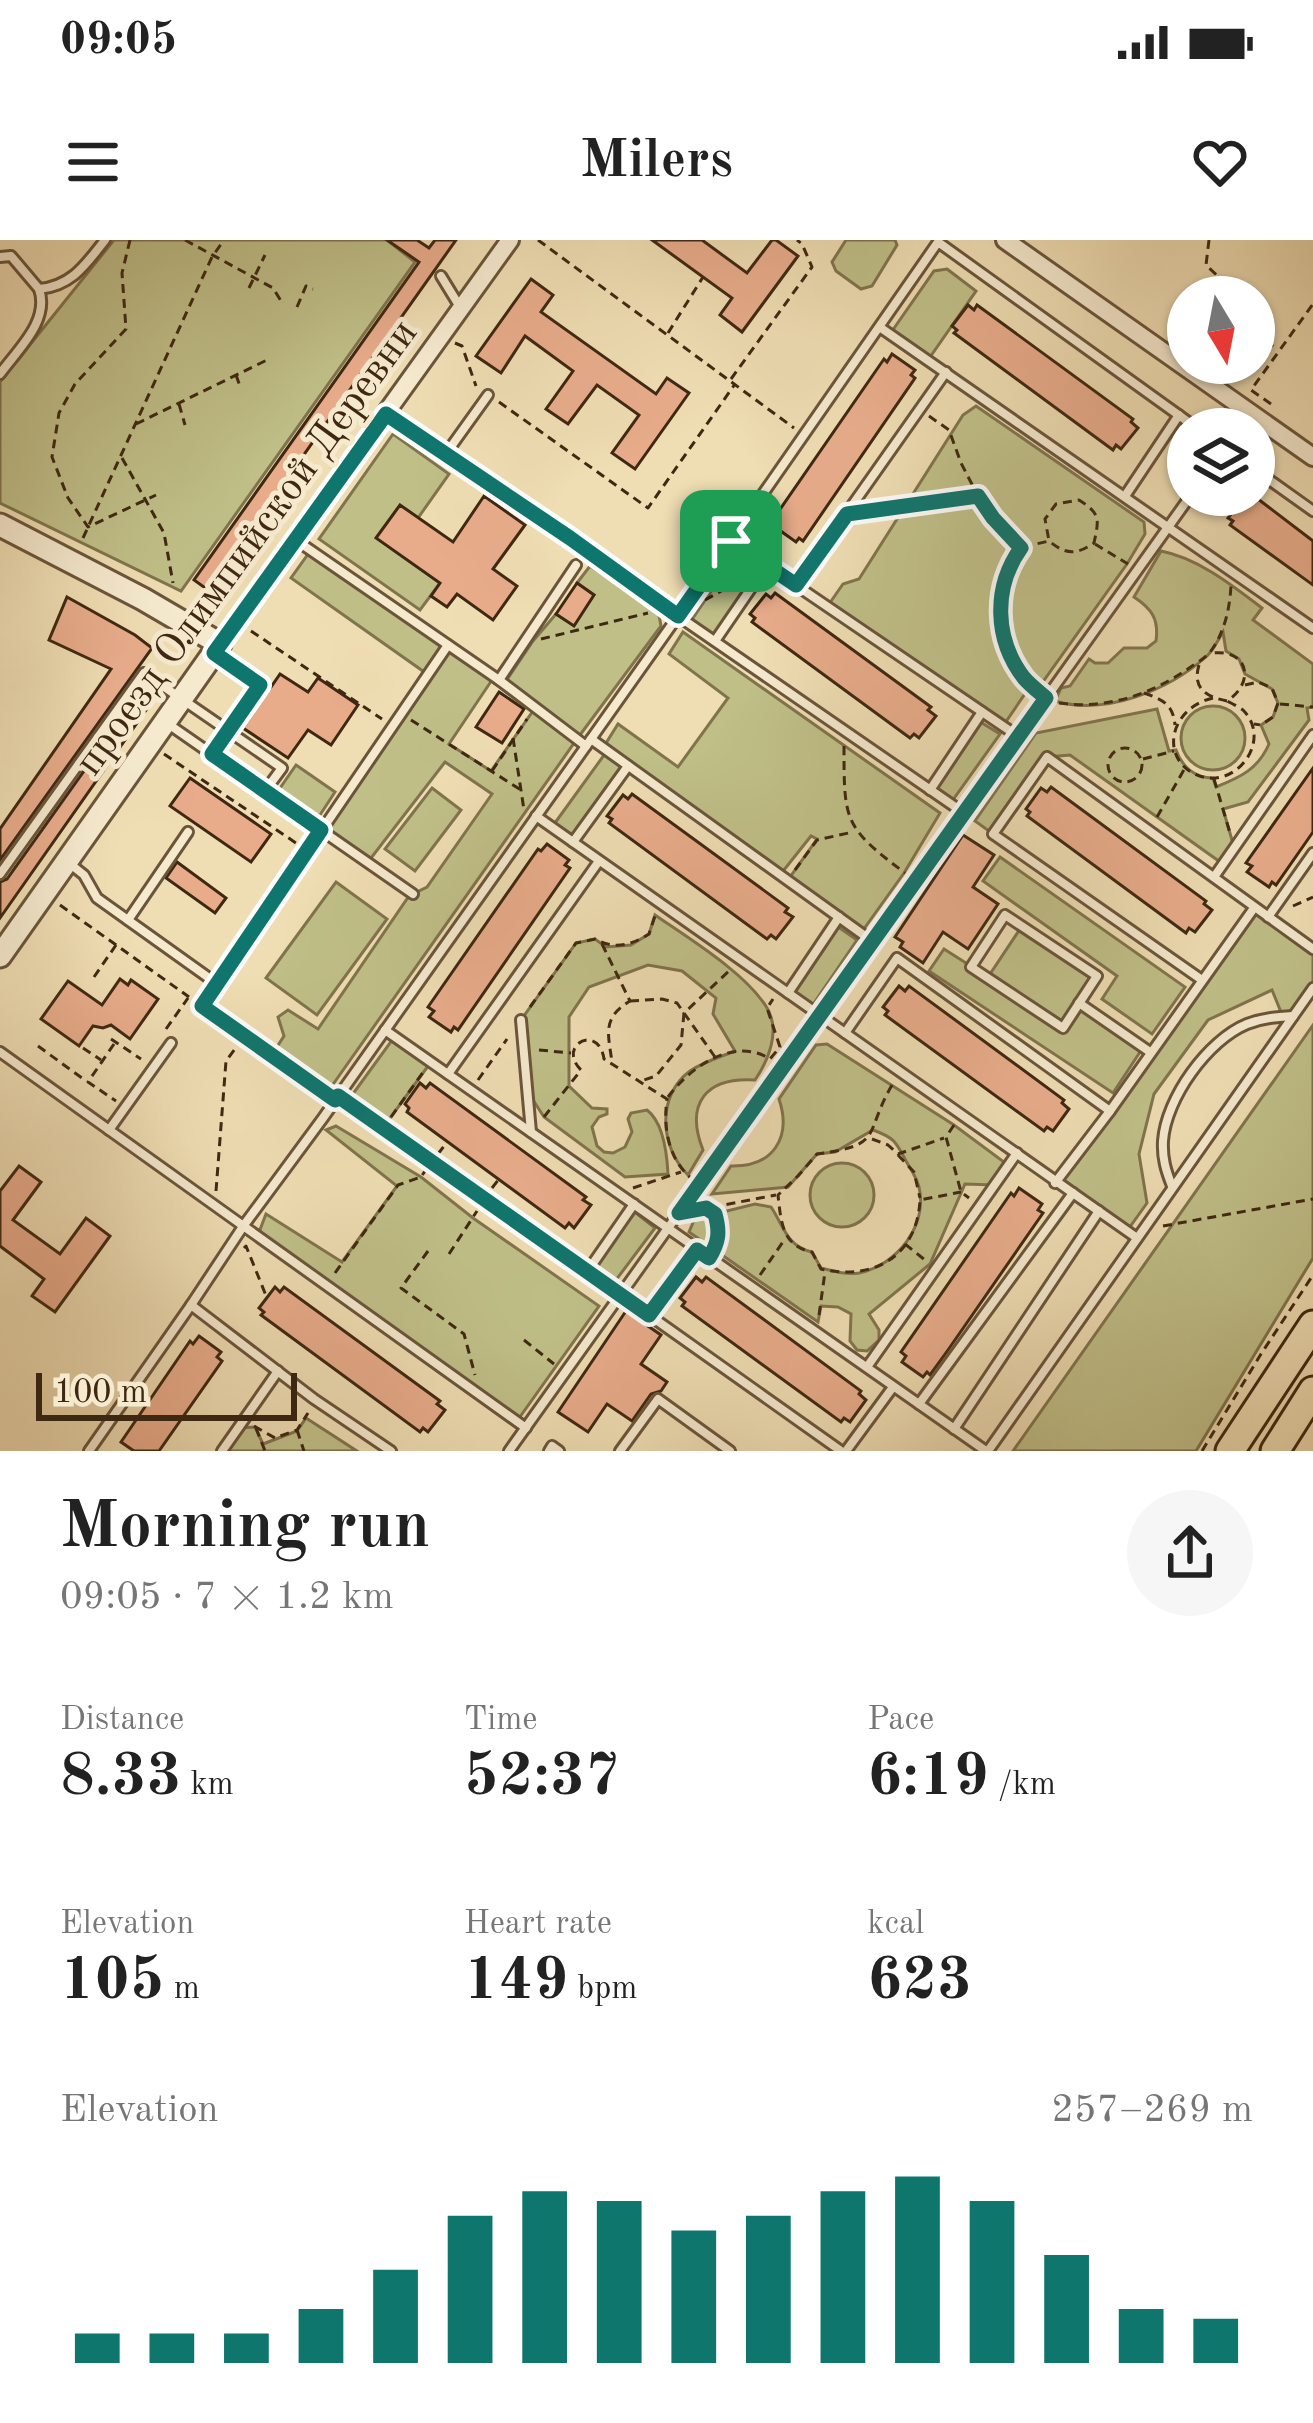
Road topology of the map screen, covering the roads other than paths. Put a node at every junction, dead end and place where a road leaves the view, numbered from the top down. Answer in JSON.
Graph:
{"nodes":[{"id":1,"x":105,"y":240,"type":"edge"},
{"id":2,"x":510,"y":240,"type":"edge"},
{"id":3,"x":1005,"y":240,"type":"edge"},
{"id":4,"x":0,"y":247,"type":"edge"},
{"id":5,"x":3,"y":256,"type":"edge"},
{"id":6,"x":441,"y":276,"type":"dead end"},
{"id":7,"x":39,"y":290,"type":"junction"},
{"id":8,"x":461,"y":308,"type":"junction"},
{"id":9,"x":880,"y":328,"type":"junction"},
{"id":10,"x":946,"y":372,"type":"junction"},
{"id":11,"x":0,"y":374,"type":"edge"},
{"id":12,"x":488,"y":395,"type":"road end"},
{"id":13,"x":1169,"y":408,"type":"edge"},
{"id":14,"x":386,"y":414,"type":"junction"},
{"id":15,"x":1167,"y":433,"type":"edge"},
{"id":16,"x":445,"y":455,"type":"junction"},
{"id":17,"x":1313,"y":457,"type":"edge"},
{"id":18,"x":1275,"y":484,"type":"edge"},
{"id":19,"x":1125,"y":496,"type":"junction"},
{"id":20,"x":1313,"y":511,"type":"edge"},
{"id":21,"x":1177,"y":516,"type":"edge"},
{"id":22,"x":0,"y":525,"type":"edge"},
{"id":23,"x":1169,"y":527,"type":"junction"},
{"id":24,"x":731,"y":541,"type":"junction"},
{"id":25,"x":303,"y":544,"type":"dead end"},
{"id":26,"x":576,"y":565,"type":"dead end"},
{"id":27,"x":767,"y":565,"type":"junction"},
{"id":28,"x":796,"y":585,"type":"junction"},
{"id":29,"x":678,"y":616,"type":"junction"},
{"id":30,"x":1313,"y":628,"type":"edge"},
{"id":31,"x":715,"y":641,"type":"junction"},
{"id":32,"x":448,"y":645,"type":"junction"},
{"id":33,"x":217,"y":648,"type":"junction"},
{"id":34,"x":499,"y":680,"type":"junction"},
{"id":35,"x":180,"y":699,"type":"junction"},
{"id":36,"x":982,"y":712,"type":"junction"},
{"id":37,"x":174,"y":728,"type":"dead end"},
{"id":38,"x":228,"y":731,"type":"junction"},
{"id":39,"x":1313,"y":735,"type":"edge"},
{"id":40,"x":1019,"y":737,"type":"junction"},
{"id":41,"x":589,"y":742,"type":"junction"},
{"id":42,"x":212,"y":754,"type":"junction"},
{"id":43,"x":628,"y":766,"type":"junction"},
{"id":44,"x":930,"y":790,"type":"junction"},
{"id":45,"x":265,"y":791,"type":"junction"},
{"id":46,"x":964,"y":813,"type":"junction"},
{"id":47,"x":536,"y":817,"type":"junction"},
{"id":48,"x":321,"y":830,"type":"junction"},
{"id":49,"x":188,"y":832,"type":"dead end"},
{"id":50,"x":573,"y":842,"type":"junction"},
{"id":51,"x":1313,"y":853,"type":"edge"},
{"id":52,"x":599,"y":860,"type":"junction"},
{"id":53,"x":74,"y":867,"type":"dead end"},
{"id":54,"x":0,"y":874,"type":"edge"},
{"id":55,"x":1214,"y":877,"type":"junction"},
{"id":56,"x":413,"y":894,"type":"dead end"},
{"id":57,"x":1254,"y":908,"type":"junction"},
{"id":58,"x":839,"y":917,"type":"junction"},
{"id":59,"x":1268,"y":917,"type":"junction"},
{"id":60,"x":128,"y":920,"type":"junction"},
{"id":61,"x":873,"y":941,"type":"junction"},
{"id":62,"x":1313,"y":949,"type":"edge"},
{"id":63,"x":0,"y":956,"type":"edge"},
{"id":64,"x":1202,"y":980,"type":"junction"},
{"id":65,"x":217,"y":983,"type":"junction"},
{"id":66,"x":1313,"y":988,"type":"edge"},
{"id":67,"x":784,"y":991,"type":"junction"},
{"id":68,"x":1079,"y":1003,"type":"junction"},
{"id":69,"x":202,"y":1006,"type":"road end"},
{"id":70,"x":820,"y":1016,"type":"junction"},
{"id":71,"x":1293,"y":1016,"type":"junction"},
{"id":72,"x":521,"y":1020,"type":"road end"},
{"id":73,"x":385,"y":1030,"type":"junction"},
{"id":74,"x":845,"y":1033,"type":"junction"},
{"id":75,"x":171,"y":1043,"type":"dead end"},
{"id":76,"x":0,"y":1052,"type":"edge"},
{"id":77,"x":1150,"y":1052,"type":"junction"},
{"id":78,"x":448,"y":1074,"type":"junction"},
{"id":79,"x":337,"y":1098,"type":"junction"},
{"id":80,"x":1110,"y":1112,"type":"junction"},
{"id":81,"x":110,"y":1130,"type":"junction"},
{"id":82,"x":531,"y":1132,"type":"junction"},
{"id":83,"x":1016,"y":1154,"type":"junction"},
{"id":84,"x":1055,"y":1183,"type":"junction"},
{"id":85,"x":1173,"y":1187,"type":"junction"},
{"id":86,"x":1073,"y":1193,"type":"junction"},
{"id":87,"x":634,"y":1204,"type":"junction"},
{"id":88,"x":1099,"y":1211,"type":"junction"},
{"id":89,"x":244,"y":1225,"type":"junction"},
{"id":90,"x":668,"y":1229,"type":"junction"},
{"id":91,"x":1140,"y":1234,"type":"junction"},
{"id":92,"x":697,"y":1250,"type":"junction"},
{"id":93,"x":587,"y":1272,"type":"junction"},
{"id":94,"x":620,"y":1295,"type":"junction"},
{"id":95,"x":191,"y":1305,"type":"junction"},
{"id":96,"x":1313,"y":1325,"type":"edge"},
{"id":97,"x":867,"y":1367,"type":"junction"},
{"id":98,"x":278,"y":1371,"type":"junction"},
{"id":99,"x":893,"y":1387,"type":"junction"},
{"id":100,"x":919,"y":1404,"type":"junction"},
{"id":101,"x":1308,"y":1405,"type":"edge"},
{"id":102,"x":526,"y":1427,"type":"junction"},
{"id":103,"x":954,"y":1429,"type":"junction"},
{"id":104,"x":88,"y":1451,"type":"edge"},
{"id":105,"x":222,"y":1451,"type":"edge"},
{"id":106,"x":391,"y":1451,"type":"edge"},
{"id":107,"x":509,"y":1451,"type":"edge"},
{"id":108,"x":549,"y":1451,"type":"edge"},
{"id":109,"x":559,"y":1451,"type":"edge"},
{"id":110,"x":620,"y":1451,"type":"edge"},
{"id":111,"x":730,"y":1451,"type":"edge"},
{"id":112,"x":843,"y":1451,"type":"edge"},
{"id":113,"x":987,"y":1451,"type":"edge"},
{"id":114,"x":1230,"y":1451,"type":"edge"},
{"id":115,"x":1275,"y":1451,"type":"edge"}],
"edges":[{"from":1,"to":7,"type":"lane"},
{"from":2,"to":8,"type":"street","name":"проезд Олимпийской Деревни"},
{"from":3,"to":17,"type":"street"},
{"from":4,"to":5,"type":"lane"},
{"from":5,"to":7,"type":"lane"},
{"from":6,"to":8,"type":"lane"},
{"from":7,"to":11,"type":"lane"},
{"from":8,"to":14,"type":"street","name":"проезд Олимпийской Деревни"},
{"from":9,"to":10,"type":"lane"},
{"from":9,"to":13,"type":"lane"},
{"from":9,"to":24,"type":"lane"},
{"from":10,"to":19,"type":"lane"},
{"from":10,"to":28,"type":"lane"},
{"from":12,"to":16,"type":"lane"},
{"from":14,"to":16,"type":"lane"},
{"from":14,"to":33,"type":"street","name":"проезд Олимпийской Деревни"},
{"from":15,"to":19,"type":"lane"},
{"from":16,"to":29,"type":"lane"},
{"from":18,"to":20,"type":"lane"},
{"from":19,"to":23,"type":"lane"},
{"from":21,"to":23,"type":"lane"},
{"from":22,"to":33,"type":"street"},
{"from":23,"to":30,"type":"lane"},
{"from":23,"to":40,"type":"lane"},
{"from":24,"to":27,"type":"lane"},
{"from":24,"to":29,"type":"lane"},
{"from":25,"to":32,"type":"lane"},
{"from":26,"to":34,"type":"lane"},
{"from":27,"to":28,"type":"lane"},
{"from":27,"to":31,"type":"lane"},
{"from":28,"to":36,"type":"lane"},
{"from":29,"to":31,"type":"lane"},
{"from":29,"to":41,"type":"lane"},
{"from":31,"to":44,"type":"lane"},
{"from":32,"to":34,"type":"lane"},
{"from":32,"to":48,"type":"lane"},
{"from":33,"to":35,"type":"street","name":"проезд Олимпийской Деревни"},
{"from":33,"to":38,"type":"lane"},
{"from":34,"to":41,"type":"lane"},
{"from":35,"to":38,"type":"lane"},
{"from":35,"to":54,"type":"lane"},
{"from":35,"to":63,"type":"street","name":"проезд Олимпийской Деревни"},
{"from":36,"to":40,"type":"lane"},
{"from":36,"to":44,"type":"lane"},
{"from":37,"to":42,"type":"lane"},
{"from":38,"to":42,"type":"lane"},
{"from":38,"to":45,"type":"lane"},
{"from":39,"to":55,"type":"lane"},
{"from":40,"to":46,"type":"lane"},
{"from":41,"to":43,"type":"lane"},
{"from":41,"to":47,"type":"lane"},
{"from":42,"to":45,"type":"lane"},
{"from":43,"to":50,"type":"lane"},
{"from":43,"to":58,"type":"lane"},
{"from":44,"to":46,"type":"lane"},
{"from":45,"to":48,"type":"lane"},
{"from":46,"to":61,"type":"lane"},
{"from":47,"to":50,"type":"lane"},
{"from":47,"to":73,"type":"lane"},
{"from":48,"to":56,"type":"lane"},
{"from":48,"to":65,"type":"lane"},
{"from":49,"to":60,"type":"lane"},
{"from":50,"to":52,"type":"lane"},
{"from":51,"to":59,"type":"lane"},
{"from":52,"to":67,"type":"lane"},
{"from":52,"to":78,"type":"lane"},
{"from":53,"to":60,"type":"lane"},
{"from":55,"to":57,"type":"lane"},
{"from":55,"to":64,"type":"lane"},
{"from":57,"to":59,"type":"lane"},
{"from":57,"to":64,"type":"lane"},
{"from":58,"to":61,"type":"lane"},
{"from":58,"to":67,"type":"lane"},
{"from":59,"to":62,"type":"lane"},
{"from":60,"to":65,"type":"lane"},
{"from":61,"to":70,"type":"lane"},
{"from":64,"to":77,"type":"lane"},
{"from":65,"to":69,"type":"lane"},
{"from":66,"to":71,"type":"lane"},
{"from":67,"to":70,"type":"lane"},
{"from":68,"to":68,"type":"lane"},
{"from":68,"to":77,"type":"lane"},
{"from":70,"to":74,"type":"lane"},
{"from":70,"to":90,"type":"lane"},
{"from":71,"to":85,"type":"lane"},
{"from":71,"to":85,"type":"lane"},
{"from":72,"to":82,"type":"lane"},
{"from":73,"to":78,"type":"lane"},
{"from":73,"to":79,"type":"lane"},
{"from":74,"to":80,"type":"lane"},
{"from":74,"to":83,"type":"lane"},
{"from":75,"to":81,"type":"lane"},
{"from":76,"to":81,"type":"lane"},
{"from":77,"to":80,"type":"lane"},
{"from":78,"to":82,"type":"lane"},
{"from":79,"to":89,"type":"lane"},
{"from":79,"to":93,"type":"lane"},
{"from":80,"to":84,"type":"lane"},
{"from":81,"to":89,"type":"lane"},
{"from":82,"to":87,"type":"lane"},
{"from":83,"to":84,"type":"lane"},
{"from":83,"to":97,"type":"lane"},
{"from":84,"to":86,"type":"lane"},
{"from":85,"to":91,"type":"lane"},
{"from":86,"to":88,"type":"lane"},
{"from":86,"to":100,"type":"lane"},
{"from":87,"to":90,"type":"lane"},
{"from":87,"to":93,"type":"lane"},
{"from":88,"to":91,"type":"lane"},
{"from":88,"to":103,"type":"lane"},
{"from":89,"to":95,"type":"lane"},
{"from":89,"to":102,"type":"lane"},
{"from":90,"to":92,"type":"lane"},
{"from":90,"to":94,"type":"lane"},
{"from":91,"to":113,"type":"lane"},
{"from":92,"to":97,"type":"lane"},
{"from":92,"to":112,"type":"lane"},
{"from":93,"to":94,"type":"lane"},
{"from":94,"to":102,"type":"lane"},
{"from":95,"to":98,"type":"lane"},
{"from":95,"to":104,"type":"lane"},
{"from":96,"to":114,"type":"main road"},
{"from":97,"to":99,"type":"lane"},
{"from":98,"to":105,"type":"lane"},
{"from":98,"to":106,"type":"lane"},
{"from":99,"to":100,"type":"lane"},
{"from":99,"to":112,"type":"lane"},
{"from":100,"to":103,"type":"lane"},
{"from":101,"to":115,"type":"main road"},
{"from":102,"to":107,"type":"lane"},
{"from":103,"to":113,"type":"lane"},
{"from":108,"to":109,"type":"lane"},
{"from":110,"to":111,"type":"lane"}]}
